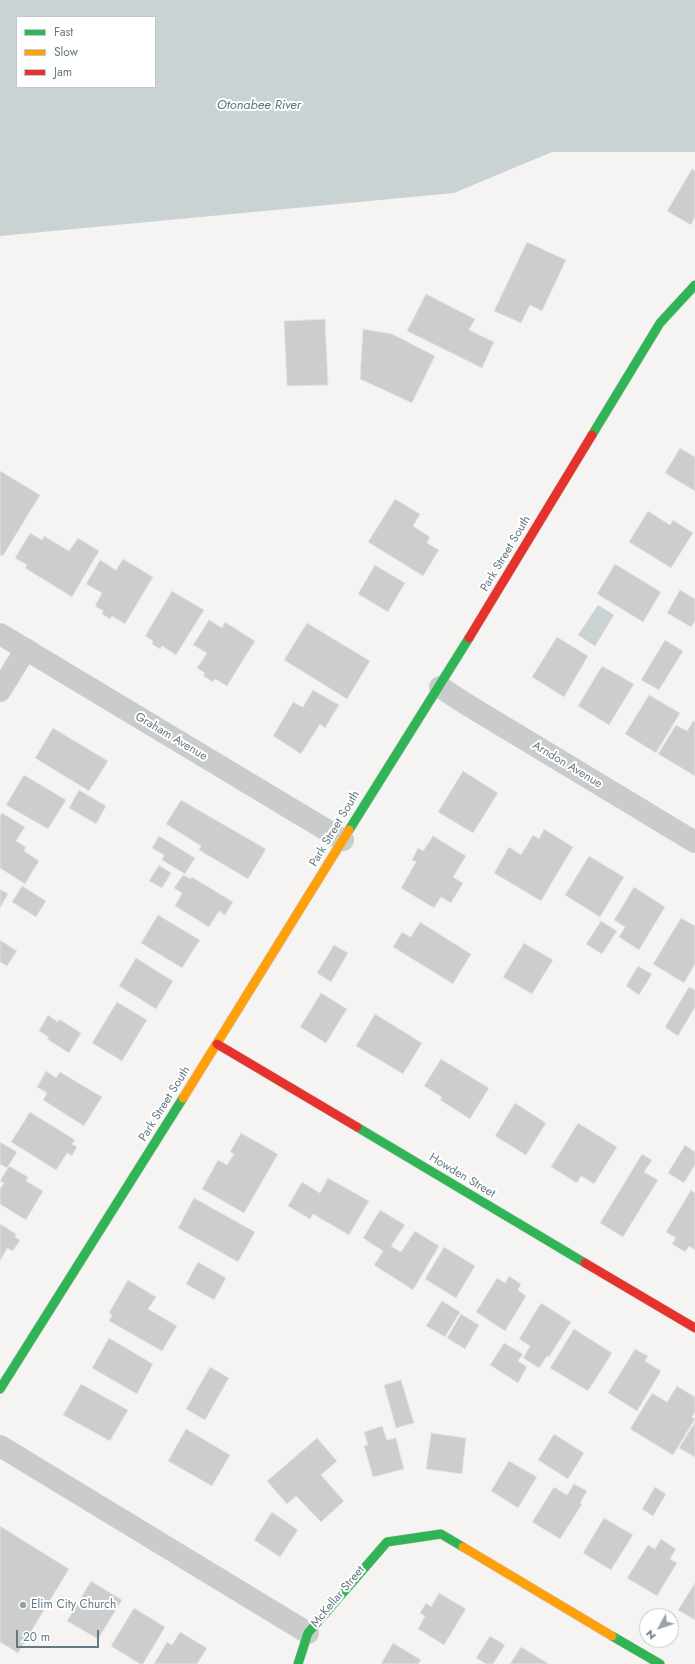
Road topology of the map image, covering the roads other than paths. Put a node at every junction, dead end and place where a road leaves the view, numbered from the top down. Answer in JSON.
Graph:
{"nodes":[{"id":1,"x":695,"y":285,"type":"edge"},
{"id":2,"x":0,"y":634,"type":"edge"},
{"id":3,"x":26,"y":648,"type":"junction"},
{"id":4,"x":440,"y":686,"type":"junction"},
{"id":5,"x":0,"y":691,"type":"edge"},
{"id":6,"x":343,"y":840,"type":"junction"},
{"id":7,"x":695,"y":842,"type":"edge"},
{"id":8,"x":217,"y":1044,"type":"junction"},
{"id":9,"x":695,"y":1328,"type":"edge"},
{"id":10,"x":0,"y":1390,"type":"edge"},
{"id":11,"x":0,"y":1446,"type":"edge"},
{"id":12,"x":308,"y":1633,"type":"junction"},
{"id":13,"x":298,"y":1664,"type":"edge"},
{"id":14,"x":660,"y":1664,"type":"edge"}],
"edges":[{"from":1,"to":4,"type":"street","name":"Park Street South"},
{"from":2,"to":3,"type":"street","name":"Graham Avenue"},
{"from":3,"to":5,"type":"street"},
{"from":3,"to":6,"type":"street","name":"Graham Avenue"},
{"from":4,"to":6,"type":"street","name":"Park Street South"},
{"from":4,"to":7,"type":"street","name":"Arndon Avenue"},
{"from":6,"to":8,"type":"street","name":"Park Street South"},
{"from":8,"to":9,"type":"street","name":"Howden Street"},
{"from":8,"to":10,"type":"street","name":"Park Street South"},
{"from":11,"to":12,"type":"street","name":"McKellar Street"},
{"from":12,"to":13,"type":"street"},
{"from":12,"to":14,"type":"street","name":"McKellar Street"}]}
